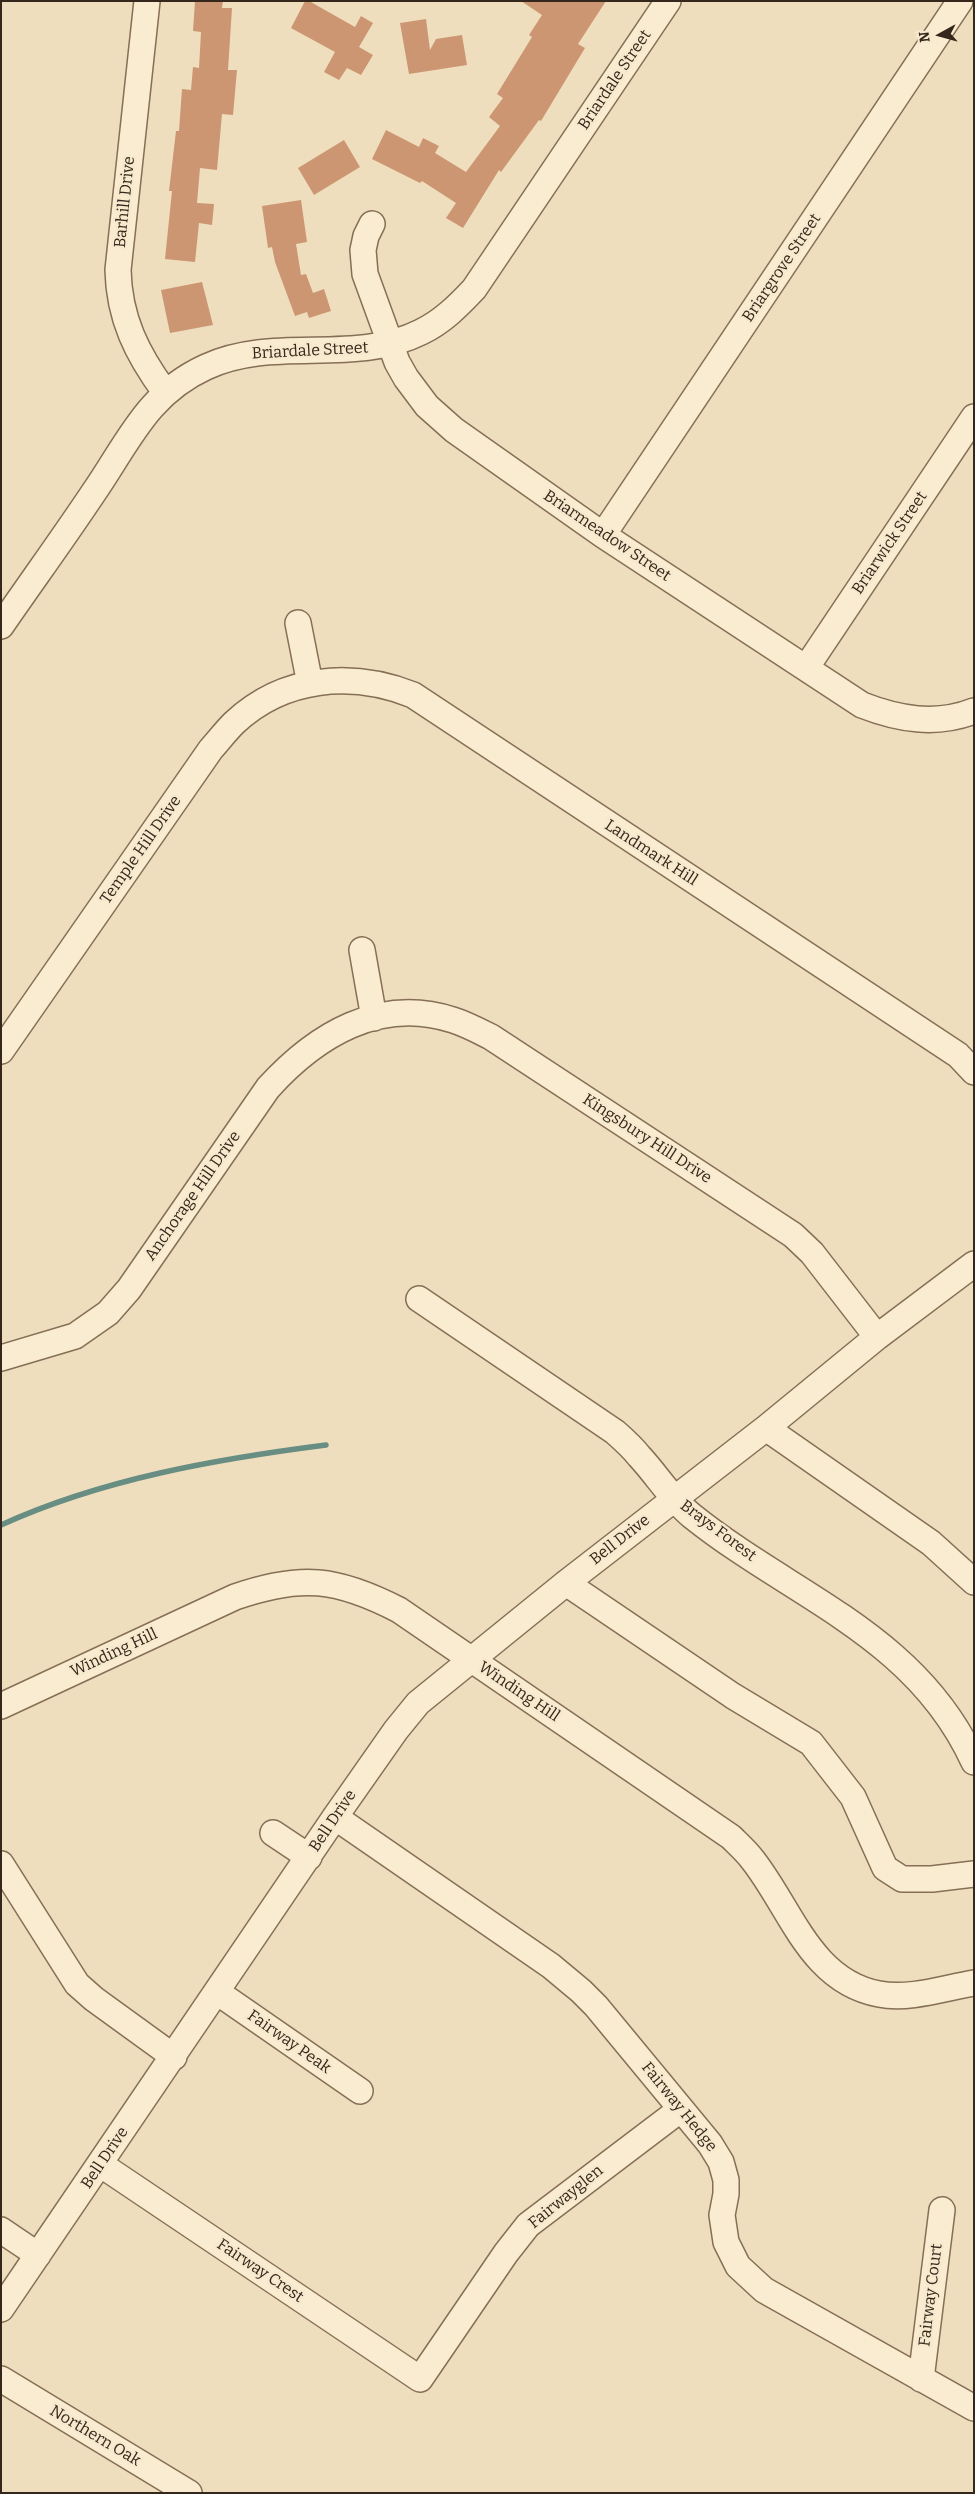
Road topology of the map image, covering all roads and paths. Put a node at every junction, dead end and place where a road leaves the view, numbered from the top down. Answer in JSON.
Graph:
{"nodes":[{"id":1,"x":147,"y":1,"type":"edge"},
{"id":2,"x":668,"y":1,"type":"edge"},
{"id":3,"x":960,"y":1,"type":"edge"},
{"id":4,"x":372,"y":224,"type":"dead end"},
{"id":5,"x":391,"y":344,"type":"junction"},
{"id":6,"x":165,"y":392,"type":"junction"},
{"id":7,"x":974,"y":417,"type":"edge"},
{"id":8,"x":603,"y":535,"type":"junction"},
{"id":9,"x":298,"y":623,"type":"dead end"},
{"id":10,"x":1,"y":626,"type":"edge"},
{"id":11,"x":806,"y":668,"type":"junction"},
{"id":12,"x":310,"y":684,"type":"junction"},
{"id":13,"x":974,"y":710,"type":"edge"},
{"id":14,"x":362,"y":950,"type":"dead end"},
{"id":15,"x":374,"y":1018,"type":"junction"},
{"id":16,"x":9,"y":1024,"type":"edge"},
{"id":17,"x":1,"y":1051,"type":"edge"},
{"id":18,"x":974,"y":1072,"type":"edge"},
{"id":19,"x":974,"y":1264,"type":"edge"},
{"id":20,"x":419,"y":1299,"type":"dead end"},
{"id":21,"x":877,"y":1337,"type":"junction"},
{"id":22,"x":1,"y":1358,"type":"edge"},
{"id":23,"x":766,"y":1428,"type":"junction"},
{"id":24,"x":674,"y":1498,"type":"junction"},
{"id":25,"x":974,"y":1582,"type":"edge"},
{"id":26,"x":566,"y":1583,"type":"junction"},
{"id":27,"x":471,"y":1659,"type":"junction"},
{"id":28,"x":1,"y":1706,"type":"edge"},
{"id":29,"x":974,"y":1762,"type":"edge"},
{"id":30,"x":334,"y":1817,"type":"junction"},
{"id":31,"x":273,"y":1833,"type":"dead end"},
{"id":32,"x":309,"y":1857,"type":"junction"},
{"id":33,"x":1,"y":1864,"type":"edge"},
{"id":34,"x":974,"y":1874,"type":"edge"},
{"id":35,"x":974,"y":1982,"type":"edge"},
{"id":36,"x":217,"y":1992,"type":"junction"},
{"id":37,"x":174,"y":2057,"type":"junction"},
{"id":38,"x":360,"y":2091,"type":"dead end"},
{"id":39,"x":681,"y":2109,"type":"junction"},
{"id":40,"x":100,"y":2164,"type":"junction"},
{"id":41,"x":942,"y":2210,"type":"dead end"},
{"id":42,"x":1,"y":2230,"type":"edge"},
{"id":43,"x":38,"y":2255,"type":"junction"},
{"id":44,"x":1,"y":2309,"type":"edge"},
{"id":45,"x":420,"y":2378,"type":"joint"},
{"id":46,"x":1,"y":2379,"type":"edge"},
{"id":47,"x":921,"y":2379,"type":"junction"},
{"id":48,"x":974,"y":2408,"type":"edge"},
{"id":49,"x":189,"y":2493,"type":"edge"}],
"edges":[{"from":1,"to":6,"type":"street","name":"Barhill Drive"},
{"from":2,"to":5,"type":"street","name":"Briardale Street"},
{"from":3,"to":8,"type":"street","name":"Briargrove Street"},
{"from":4,"to":5,"type":"street","name":"Briarmeadow Street"},
{"from":5,"to":6,"type":"street","name":"Briardale Street"},
{"from":5,"to":8,"type":"street","name":"Briarmeadow Street"},
{"from":6,"to":10,"type":"street","name":"Briardale Street"},
{"from":7,"to":11,"type":"street","name":"Briarwick Street"},
{"from":8,"to":11,"type":"street","name":"Briarmeadow Street"},
{"from":9,"to":12,"type":"street"},
{"from":11,"to":13,"type":"street","name":"Briarmeadow Street"},
{"from":12,"to":16,"type":"street","name":"Temple Hill Drive"},
{"from":12,"to":18,"type":"street","name":"Landmark Hill"},
{"from":14,"to":15,"type":"street"},
{"from":15,"to":21,"type":"street","name":"Kingsbury Hill Drive"},
{"from":15,"to":22,"type":"street","name":"Anchorage Hill Drive"},
{"from":16,"to":17,"type":"street","name":"Temple Hill Drive"},
{"from":19,"to":21,"type":"street","name":"Bell Drive"},
{"from":20,"to":24,"type":"street","name":"Brays Forest"},
{"from":21,"to":23,"type":"street","name":"Bell Drive"},
{"from":23,"to":24,"type":"street","name":"Bell Drive"},
{"from":23,"to":25,"type":"street"},
{"from":24,"to":26,"type":"street","name":"Bell Drive"},
{"from":24,"to":29,"type":"street","name":"Brays Forest"},
{"from":26,"to":27,"type":"street","name":"Bell Drive"},
{"from":26,"to":34,"type":"street"},
{"from":27,"to":28,"type":"street","name":"Winding Hill"},
{"from":27,"to":30,"type":"street","name":"Bell Drive"},
{"from":27,"to":35,"type":"street","name":"Winding Hill"},
{"from":30,"to":32,"type":"street","name":"Bell Drive"},
{"from":30,"to":39,"type":"street","name":"Fairway Hedge"},
{"from":31,"to":32,"type":"street","name":"Bell Drive"},
{"from":32,"to":36,"type":"street","name":"Bell Drive"},
{"from":33,"to":37,"type":"street"},
{"from":36,"to":37,"type":"street","name":"Bell Drive"},
{"from":36,"to":38,"type":"street","name":"Fairway Peak"},
{"from":37,"to":40,"type":"street","name":"Bell Drive"},
{"from":39,"to":45,"type":"street","name":"Fairwayglen"},
{"from":39,"to":47,"type":"street","name":"Fairway Hedge"},
{"from":40,"to":43,"type":"street","name":"Bell Drive"},
{"from":40,"to":45,"type":"street","name":"Fairway Crest"},
{"from":41,"to":47,"type":"street","name":"Fairway Court"},
{"from":42,"to":43,"type":"street"},
{"from":43,"to":44,"type":"street","name":"Bell Drive"},
{"from":46,"to":49,"type":"street","name":"Northern Oak"},
{"from":47,"to":48,"type":"street","name":"Fairway Hedge"}]}
